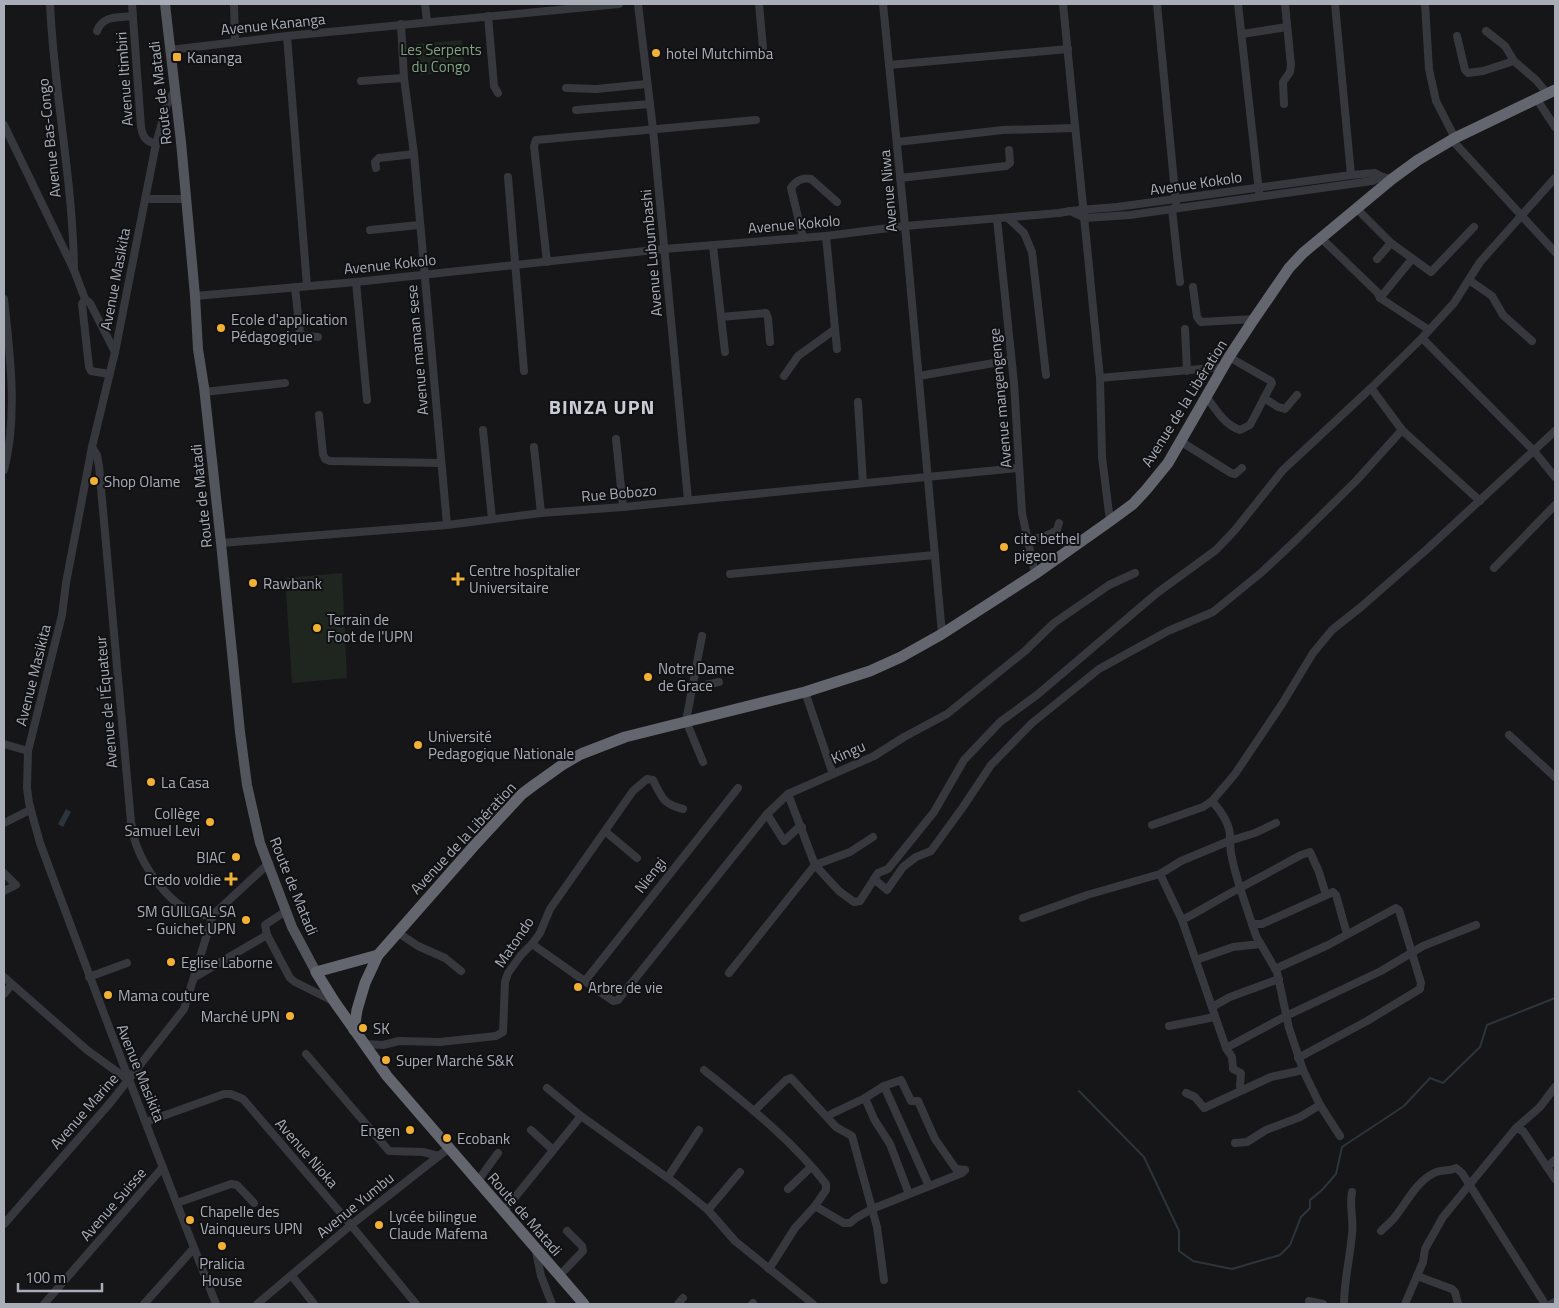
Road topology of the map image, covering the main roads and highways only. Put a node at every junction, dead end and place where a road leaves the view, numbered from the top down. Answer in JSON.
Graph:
{"nodes":[{"id":1,"x":165,"y":4,"type":"edge"},
{"id":2,"x":1546,"y":94,"type":"edge"},
{"id":3,"x":378,"y":955,"type":"junction"},
{"id":4,"x":316,"y":972,"type":"junction"},
{"id":5,"x":354,"y":1030,"type":"junction"},
{"id":6,"x":584,"y":1304,"type":"edge"}],
"edges":[{"from":1,"to":4,"type":"main road","name":"Route de Matadi"},
{"from":2,"to":3,"type":"highway","name":"Avenue de la Libération"},
{"from":3,"to":4,"type":"highway"},
{"from":3,"to":5,"type":"highway","name":"Avenue de la Libération"},
{"from":4,"to":5,"type":"highway","name":"Route de Matadi"},
{"from":5,"to":6,"type":"highway","name":"Route de Matadi"}]}
